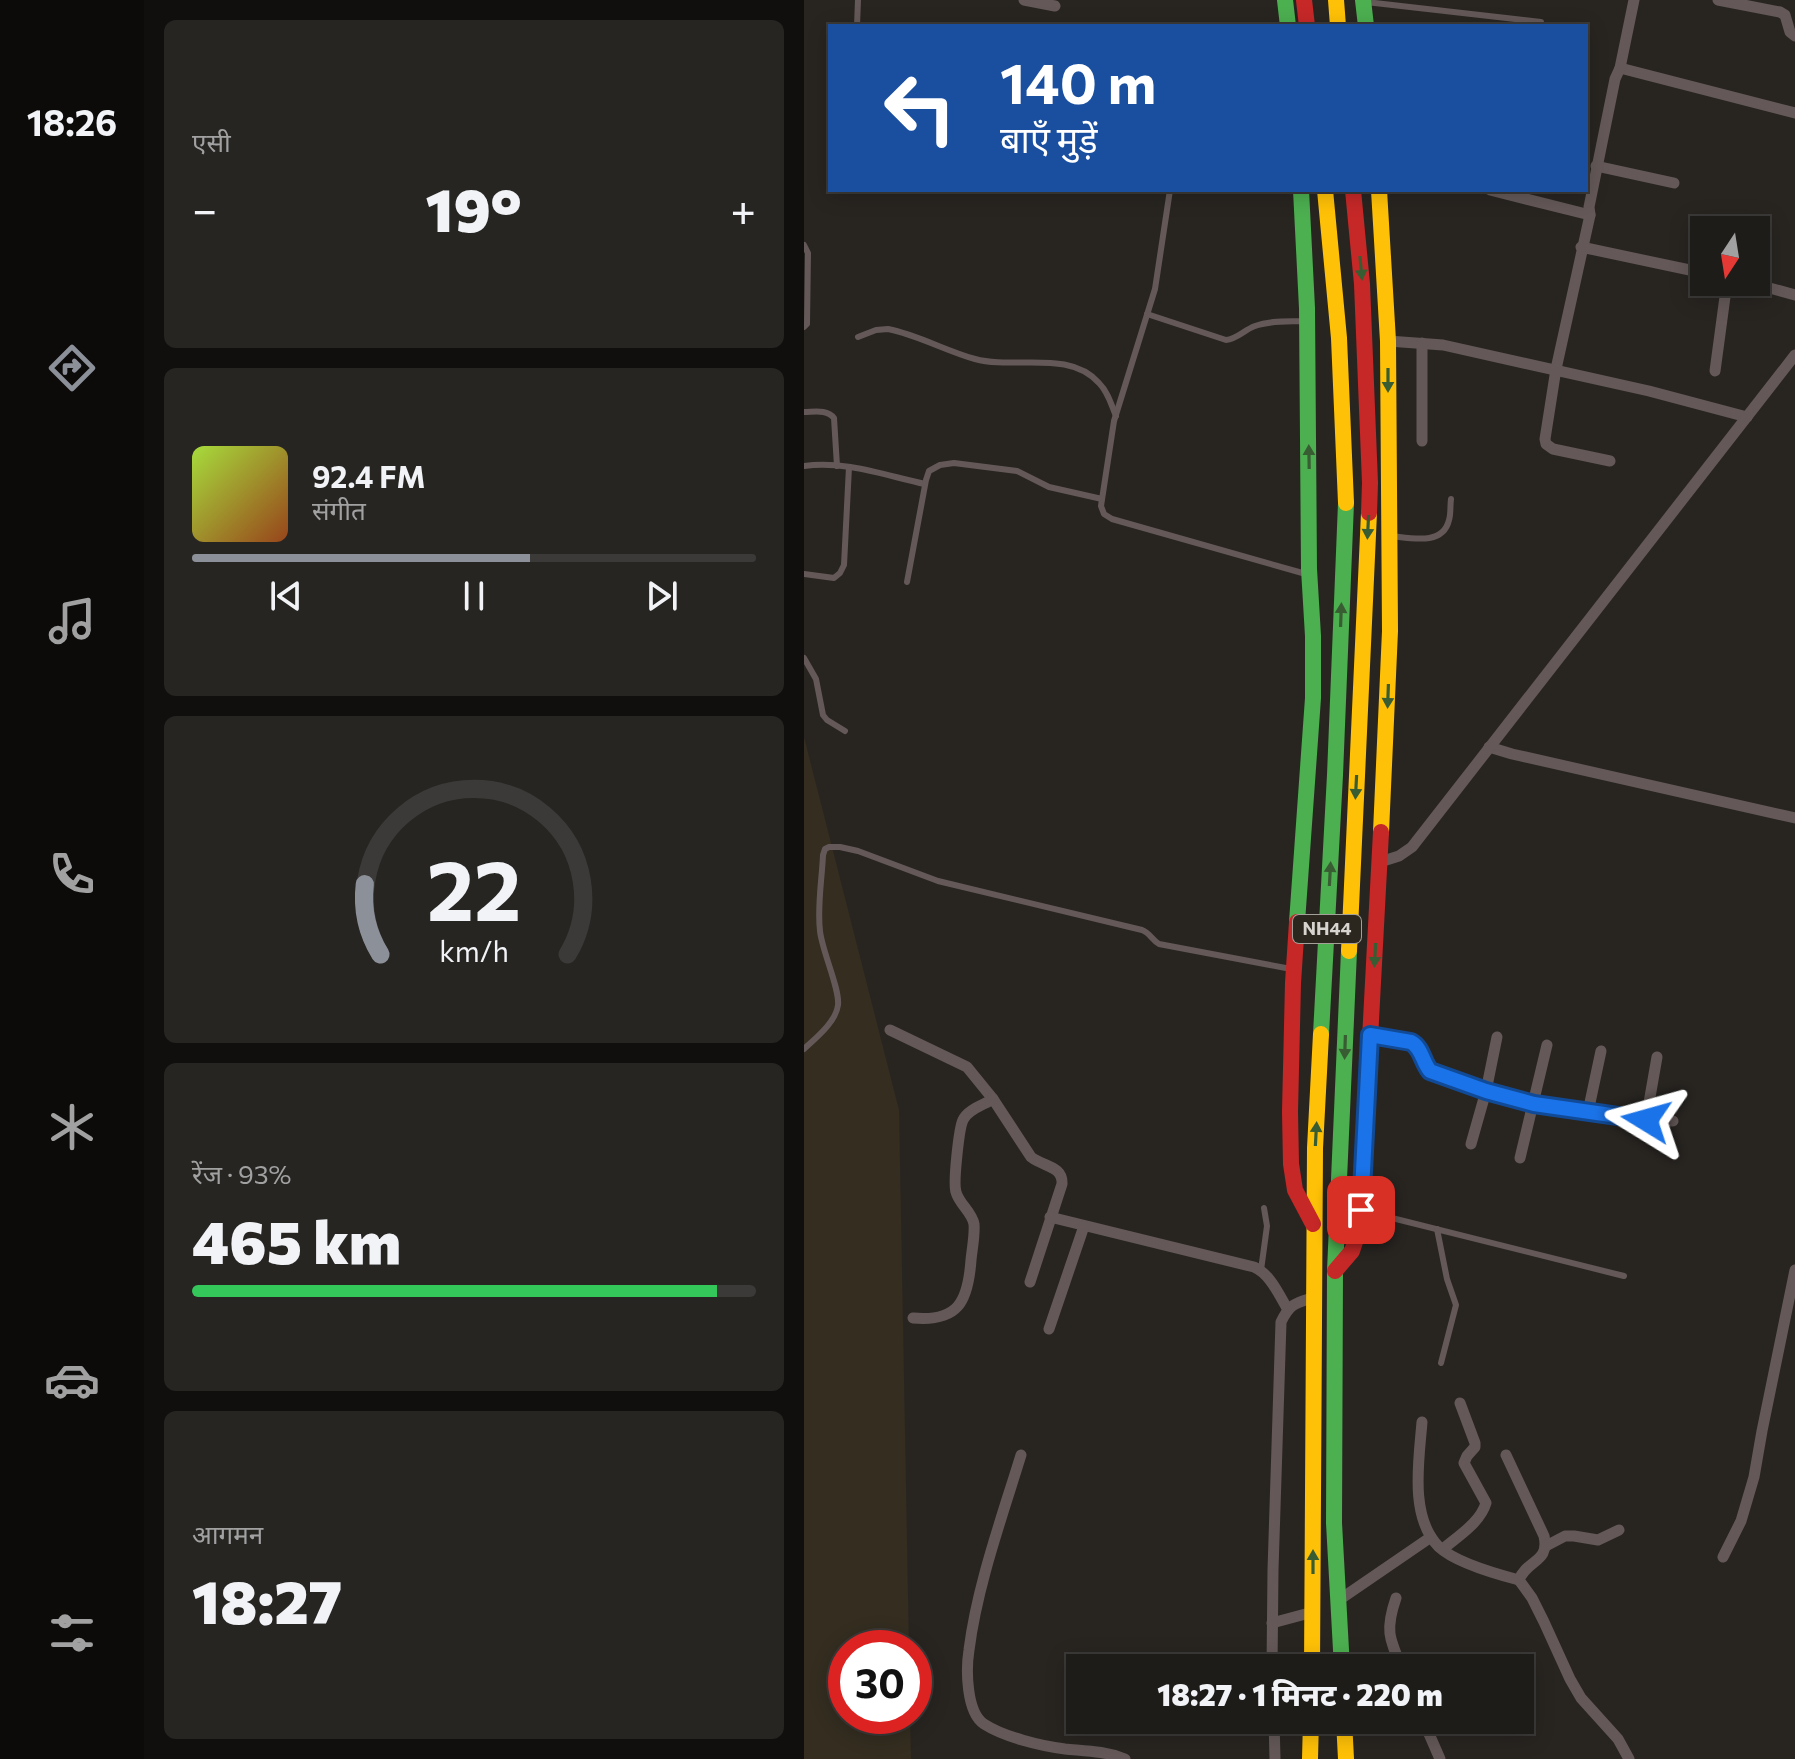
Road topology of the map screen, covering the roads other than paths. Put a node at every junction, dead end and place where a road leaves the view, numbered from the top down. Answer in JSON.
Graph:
{"nodes":[{"id":1,"x":858,"y":0,"type":"edge"},
{"id":2,"x":1024,"y":0,"type":"edge"},
{"id":3,"x":1285,"y":0,"type":"edge"},
{"id":4,"x":1304,"y":0,"type":"edge"},
{"id":5,"x":1336,"y":0,"type":"edge"},
{"id":6,"x":1634,"y":0,"type":"edge"},
{"id":7,"x":1718,"y":0,"type":"edge"},
{"id":8,"x":1364,"y":1,"type":"edge"},
{"id":9,"x":1055,"y":6,"type":"dead end"},
{"id":10,"x":1541,"y":22,"type":"dead end"},
{"id":11,"x":857,"y":24,"type":"edge"},
{"id":12,"x":1288,"y":24,"type":"edge"},
{"id":13,"x":1307,"y":24,"type":"edge"},
{"id":14,"x":1338,"y":24,"type":"edge"},
{"id":15,"x":1366,"y":24,"type":"edge"},
{"id":16,"x":1795,"y":36,"type":"edge"},
{"id":17,"x":1620,"y":68,"type":"junction"},
{"id":18,"x":1795,"y":113,"type":"edge"},
{"id":19,"x":1596,"y":166,"type":"junction"},
{"id":20,"x":1674,"y":183,"type":"dead end"},
{"id":21,"x":1170,"y":192,"type":"edge"},
{"id":22,"x":1301,"y":192,"type":"edge"},
{"id":23,"x":1325,"y":192,"type":"edge"},
{"id":24,"x":1353,"y":192,"type":"edge"},
{"id":25,"x":1379,"y":192,"type":"edge"},
{"id":26,"x":1498,"y":192,"type":"edge"},
{"id":27,"x":1590,"y":215,"type":"junction"},
{"id":28,"x":804,"y":245,"type":"edge"},
{"id":29,"x":1581,"y":247,"type":"junction"},
{"id":30,"x":1690,"y":270,"type":"edge"},
{"id":31,"x":1770,"y":288,"type":"edge"},
{"id":32,"x":1795,"y":295,"type":"edge"},
{"id":33,"x":1725,"y":296,"type":"edge"},
{"id":34,"x":1147,"y":314,"type":"junction"},
{"id":35,"x":1307,"y":321,"type":"junction"},
{"id":36,"x":804,"y":327,"type":"edge"},
{"id":37,"x":858,"y":337,"type":"dead end"},
{"id":38,"x":1388,"y":341,"type":"junction"},
{"id":39,"x":1422,"y":343,"type":"junction"},
{"id":40,"x":1795,"y":355,"type":"edge"},
{"id":41,"x":1556,"y":369,"type":"junction"},
{"id":42,"x":1715,"y":371,"type":"dead end"},
{"id":43,"x":804,"y":412,"type":"edge"},
{"id":44,"x":1116,"y":416,"type":"junction"},
{"id":45,"x":1747,"y":417,"type":"junction"},
{"id":46,"x":1422,"y":441,"type":"dead end"},
{"id":47,"x":1610,"y":461,"type":"dead end"},
{"id":48,"x":804,"y":466,"type":"edge"},
{"id":49,"x":837,"y":466,"type":"junction"},
{"id":50,"x":849,"y":467,"type":"junction"},
{"id":51,"x":925,"y":484,"type":"junction"},
{"id":52,"x":1102,"y":499,"type":"junction"},
{"id":53,"x":1451,"y":499,"type":"dead end"},
{"id":54,"x":1389,"y":536,"type":"junction"},
{"id":55,"x":804,"y":574,"type":"edge"},
{"id":56,"x":1310,"y":575,"type":"junction"},
{"id":57,"x":907,"y":582,"type":"dead end"},
{"id":58,"x":804,"y":658,"type":"edge"},
{"id":59,"x":845,"y":731,"type":"dead end"},
{"id":60,"x":1489,"y":747,"type":"junction"},
{"id":61,"x":1795,"y":818,"type":"edge"},
{"id":62,"x":1380,"y":862,"type":"junction"},
{"id":63,"x":1294,"y":970,"type":"junction"},
{"id":64,"x":890,"y":1030,"type":"dead end"},
{"id":65,"x":1370,"y":1035,"type":"junction"},
{"id":66,"x":1497,"y":1037,"type":"dead end"},
{"id":67,"x":1547,"y":1045,"type":"dead end"},
{"id":68,"x":804,"y":1049,"type":"edge"},
{"id":69,"x":1601,"y":1051,"type":"dead end"},
{"id":70,"x":1657,"y":1057,"type":"dead end"},
{"id":71,"x":1486,"y":1091,"type":"junction"},
{"id":72,"x":993,"y":1099,"type":"junction"},
{"id":73,"x":1534,"y":1104,"type":"junction"},
{"id":74,"x":1588,"y":1112,"type":"junction"},
{"id":75,"x":1646,"y":1120,"type":"junction"},
{"id":76,"x":1673,"y":1121,"type":"dead end"},
{"id":77,"x":1471,"y":1144,"type":"dead end"},
{"id":78,"x":1520,"y":1158,"type":"dead end"},
{"id":79,"x":1264,"y":1208,"type":"dead end"},
{"id":80,"x":1361,"y":1210,"type":"junction"},
{"id":81,"x":1050,"y":1217,"type":"junction"},
{"id":82,"x":1084,"y":1226,"type":"junction"},
{"id":83,"x":1315,"y":1229,"type":"junction"},
{"id":84,"x":1437,"y":1229,"type":"junction"},
{"id":85,"x":1261,"y":1270,"type":"junction"},
{"id":86,"x":1795,"y":1270,"type":"edge"},
{"id":87,"x":1335,"y":1271,"type":"junction"},
{"id":88,"x":1624,"y":1276,"type":"dead end"},
{"id":89,"x":1030,"y":1282,"type":"dead end"},
{"id":90,"x":1315,"y":1297,"type":"junction"},
{"id":91,"x":1287,"y":1308,"type":"junction"},
{"id":92,"x":913,"y":1318,"type":"dead end"},
{"id":93,"x":1049,"y":1329,"type":"dead end"},
{"id":94,"x":1441,"y":1363,"type":"dead end"},
{"id":95,"x":1460,"y":1403,"type":"dead end"},
{"id":96,"x":1422,"y":1422,"type":"dead end"},
{"id":97,"x":1021,"y":1455,"type":"dead end"},
{"id":98,"x":1506,"y":1455,"type":"dead end"},
{"id":99,"x":1619,"y":1530,"type":"dead end"},
{"id":100,"x":1431,"y":1537,"type":"junction"},
{"id":101,"x":1546,"y":1546,"type":"junction"},
{"id":102,"x":1443,"y":1549,"type":"junction"},
{"id":103,"x":1723,"y":1557,"type":"dead end"},
{"id":104,"x":1519,"y":1580,"type":"junction"},
{"id":105,"x":1396,"y":1598,"type":"dead end"},
{"id":106,"x":1338,"y":1601,"type":"junction"},
{"id":107,"x":1313,"y":1612,"type":"junction"},
{"id":108,"x":1272,"y":1623,"type":"junction"},
{"id":109,"x":1272,"y":1654,"type":"edge"},
{"id":110,"x":1312,"y":1654,"type":"edge"},
{"id":111,"x":1341,"y":1654,"type":"edge"},
{"id":112,"x":1396,"y":1654,"type":"edge"},
{"id":113,"x":1274,"y":1734,"type":"edge"},
{"id":114,"x":1311,"y":1734,"type":"edge"},
{"id":115,"x":1345,"y":1734,"type":"edge"},
{"id":116,"x":1429,"y":1734,"type":"edge"},
{"id":117,"x":1125,"y":1759,"type":"edge"},
{"id":118,"x":1275,"y":1759,"type":"edge"},
{"id":119,"x":1310,"y":1759,"type":"edge"},
{"id":120,"x":1346,"y":1759,"type":"edge"},
{"id":121,"x":1440,"y":1759,"type":"edge"},
{"id":122,"x":1629,"y":1759,"type":"edge"}],
"edges":[{"from":1,"to":11,"type":"lane"},
{"from":2,"to":9,"type":"street"},
{"from":3,"to":12,"type":"main road"},
{"from":4,"to":13,"type":"main road"},
{"from":5,"to":14,"type":"main road"},
{"from":6,"to":17,"type":"street"},
{"from":7,"to":16,"type":"street"},
{"from":8,"to":10,"type":"lane"},
{"from":8,"to":15,"type":"main road"},
{"from":17,"to":18,"type":"street"},
{"from":17,"to":19,"type":"street"},
{"from":19,"to":20,"type":"street"},
{"from":19,"to":27,"type":"street"},
{"from":21,"to":34,"type":"lane"},
{"from":22,"to":35,"type":"main road"},
{"from":83,"to":23,"type":"main road","number":"NH44","one_way":true},
{"from":24,"to":87,"type":"main road","number":"NH44","one_way":true},
{"from":25,"to":38,"type":"main road"},
{"from":26,"to":27,"type":"street"},
{"from":27,"to":29,"type":"street"},
{"from":28,"to":36,"type":"lane"},
{"from":29,"to":30,"type":"street"},
{"from":29,"to":41,"type":"street"},
{"from":31,"to":32,"type":"street"},
{"from":33,"to":42,"type":"street"},
{"from":34,"to":35,"type":"lane"},
{"from":34,"to":44,"type":"lane"},
{"from":56,"to":35,"type":"main road","one_way":true},
{"from":37,"to":44,"type":"lane"},
{"from":38,"to":39,"type":"street"},
{"from":38,"to":54,"type":"main road","one_way":true},
{"from":39,"to":41,"type":"street"},
{"from":39,"to":46,"type":"street"},
{"from":40,"to":45,"type":"street"},
{"from":41,"to":45,"type":"street"},
{"from":41,"to":47,"type":"street"},
{"from":43,"to":49,"type":"lane"},
{"from":44,"to":52,"type":"lane"},
{"from":45,"to":60,"type":"street"},
{"from":48,"to":49,"type":"lane"},
{"from":49,"to":50,"type":"lane"},
{"from":50,"to":51,"type":"lane"},
{"from":50,"to":55,"type":"lane"},
{"from":51,"to":52,"type":"lane"},
{"from":51,"to":57,"type":"lane"},
{"from":52,"to":56,"type":"lane"},
{"from":53,"to":54,"type":"lane"},
{"from":54,"to":62,"type":"main road","one_way":true},
{"from":56,"to":63,"type":"main road"},
{"from":58,"to":59,"type":"lane"},
{"from":60,"to":61,"type":"street"},
{"from":60,"to":62,"type":"street"},
{"from":62,"to":65,"type":"main road","one_way":true},
{"from":63,"to":68,"type":"lane"},
{"from":63,"to":83,"type":"main road"},
{"from":64,"to":72,"type":"street"},
{"from":65,"to":71,"type":"street"},
{"from":65,"to":80,"type":"main road"},
{"from":66,"to":71,"type":"street"},
{"from":67,"to":73,"type":"street"},
{"from":69,"to":74,"type":"street"},
{"from":70,"to":75,"type":"street"},
{"from":71,"to":73,"type":"street"},
{"from":71,"to":77,"type":"street"},
{"from":72,"to":81,"type":"street"},
{"from":72,"to":92,"type":"street"},
{"from":73,"to":74,"type":"street"},
{"from":73,"to":78,"type":"street"},
{"from":74,"to":75,"type":"street"},
{"from":75,"to":76,"type":"street"},
{"from":79,"to":85,"type":"lane"},
{"from":80,"to":84,"type":"lane"},
{"from":80,"to":87,"type":"main road"},
{"from":81,"to":82,"type":"street"},
{"from":81,"to":89,"type":"street"},
{"from":82,"to":85,"type":"street"},
{"from":82,"to":93,"type":"street"},
{"from":83,"to":90,"type":"main road","number":"NH44"},
{"from":84,"to":88,"type":"lane"},
{"from":84,"to":94,"type":"lane"},
{"from":85,"to":91,"type":"street"},
{"from":86,"to":103,"type":"street"},
{"from":87,"to":106,"type":"main road","number":"NH44"},
{"from":90,"to":91,"type":"street"},
{"from":107,"to":90,"type":"main road","number":"NH44","one_way":true},
{"from":91,"to":108,"type":"street"},
{"from":95,"to":102,"type":"street"},
{"from":96,"to":100,"type":"street"},
{"from":97,"to":117,"type":"street"},
{"from":98,"to":101,"type":"street"},
{"from":99,"to":101,"type":"street"},
{"from":100,"to":102,"type":"street"},
{"from":100,"to":106,"type":"street"},
{"from":101,"to":104,"type":"street"},
{"from":102,"to":104,"type":"street"},
{"from":104,"to":122,"type":"street"},
{"from":105,"to":112,"type":"street"},
{"from":106,"to":111,"type":"main road","number":"NH44"},
{"from":107,"to":108,"type":"street"},
{"from":107,"to":110,"type":"main road","number":"NH44"},
{"from":108,"to":109,"type":"street"},
{"from":113,"to":118,"type":"street"},
{"from":114,"to":119,"type":"main road"},
{"from":115,"to":120,"type":"main road"},
{"from":116,"to":121,"type":"street"}]}
